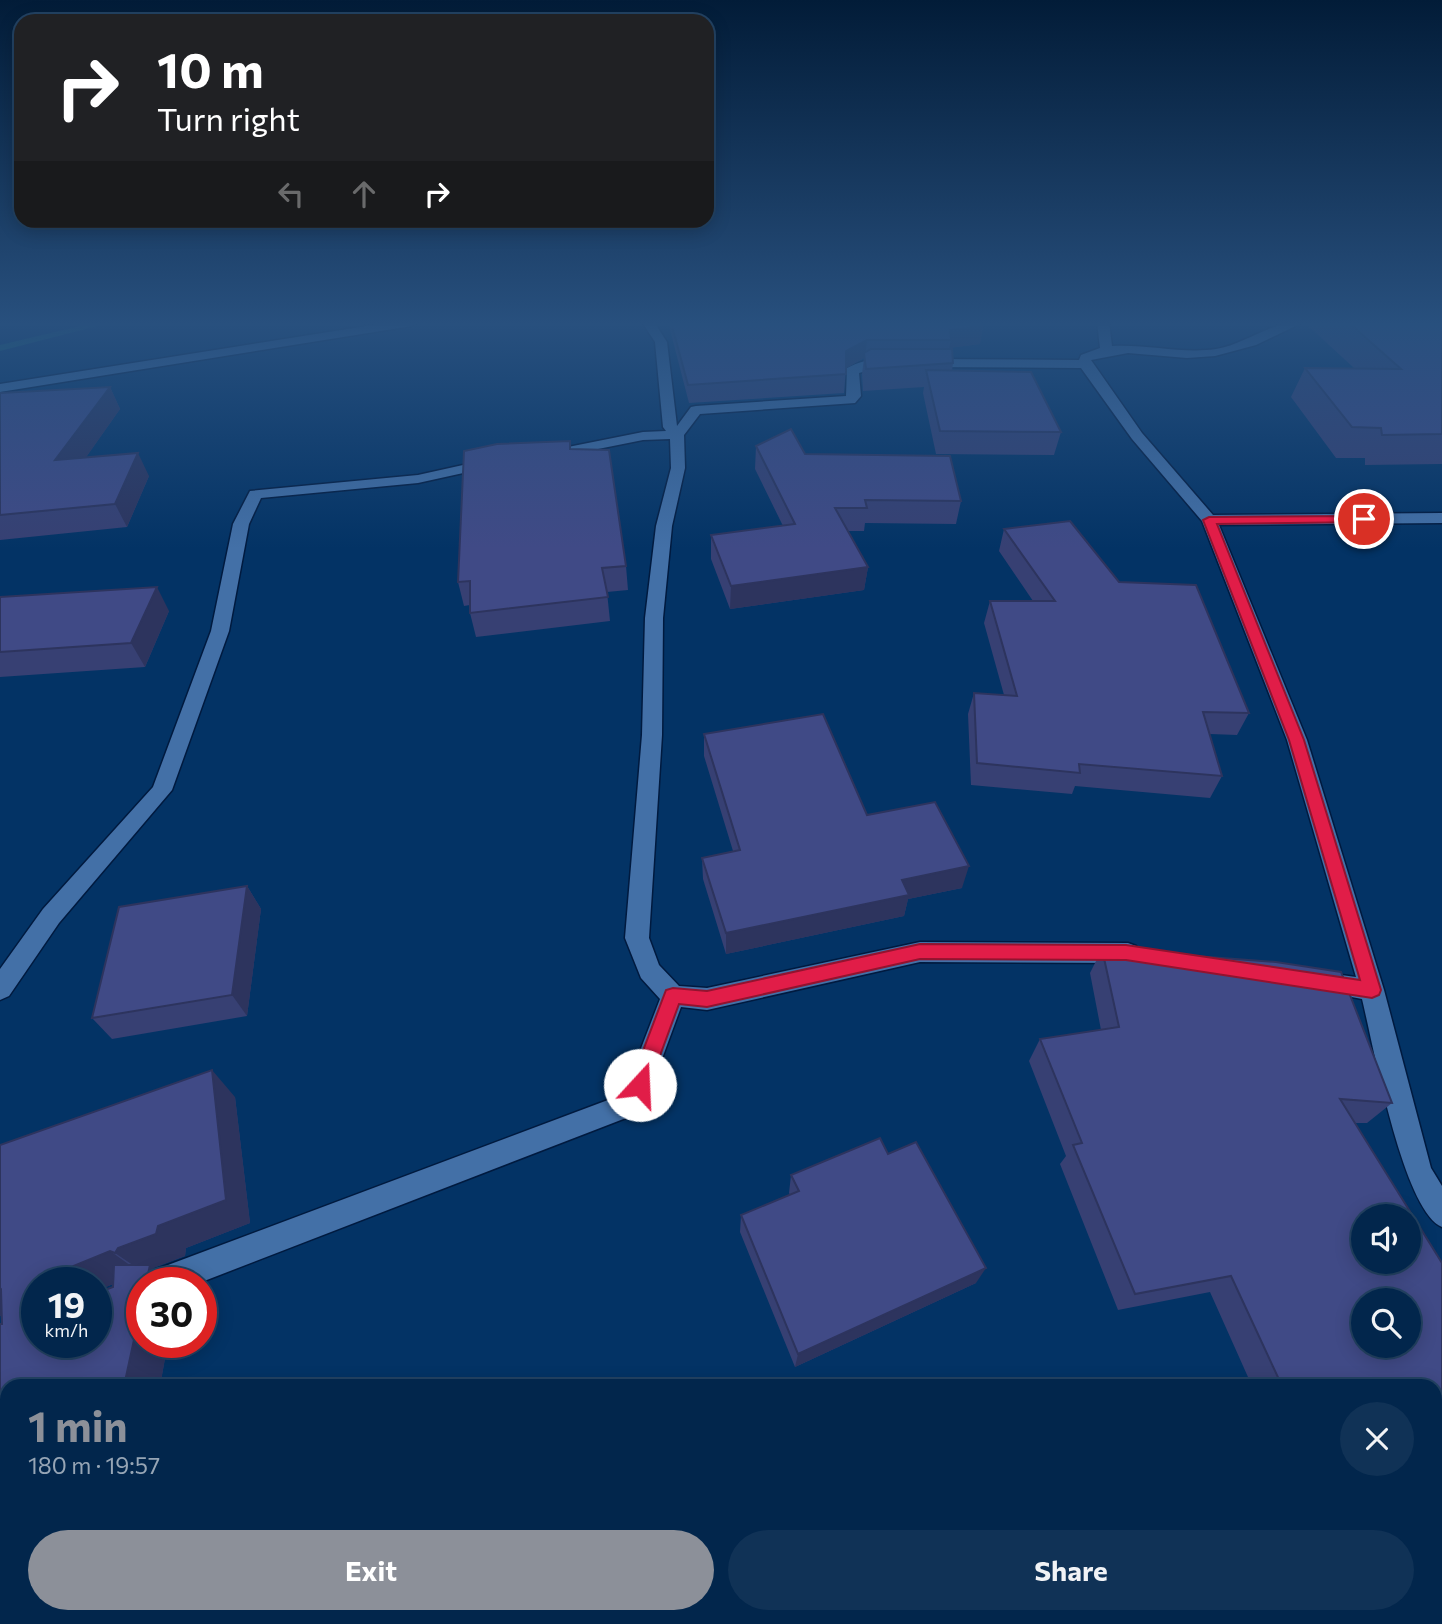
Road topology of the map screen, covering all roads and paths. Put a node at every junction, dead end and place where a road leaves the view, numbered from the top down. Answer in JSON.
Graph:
{"nodes":[{"id":1,"x":667,"y":398,"type":"edge"},
{"id":2,"x":853,"y":398,"type":"edge"},
{"id":3,"x":1109,"y":398,"type":"edge"},
{"id":4,"x":677,"y":435,"type":"junction"},
{"id":5,"x":535,"y":457,"type":"edge"},
{"id":6,"x":512,"y":460,"type":"edge"},
{"id":7,"x":1442,"y":518,"type":"edge"},
{"id":8,"x":1209,"y":520,"type":"junction"},
{"id":9,"x":1153,"y":956,"type":"edge"},
{"id":10,"x":1304,"y":979,"type":"edge"},
{"id":11,"x":0,"y":989,"type":"edge"},
{"id":12,"x":1372,"y":990,"type":"junction"},
{"id":13,"x":673,"y":996,"type":"junction"},
{"id":14,"x":1442,"y":1213,"type":"edge"},
{"id":15,"x":202,"y":1267,"type":"edge"}],
"edges":[{"from":1,"to":4,"type":"street"},
{"from":2,"to":4,"type":"street"},
{"from":3,"to":8,"type":"street"},
{"from":4,"to":5,"type":"street"},
{"from":4,"to":13,"type":"street"},
{"from":6,"to":11,"type":"street"},
{"from":7,"to":8,"type":"street"},
{"from":8,"to":12,"type":"street"},
{"from":9,"to":13,"type":"street"},
{"from":10,"to":12,"type":"street"},
{"from":12,"to":14,"type":"street"},
{"from":13,"to":15,"type":"street"}]}
